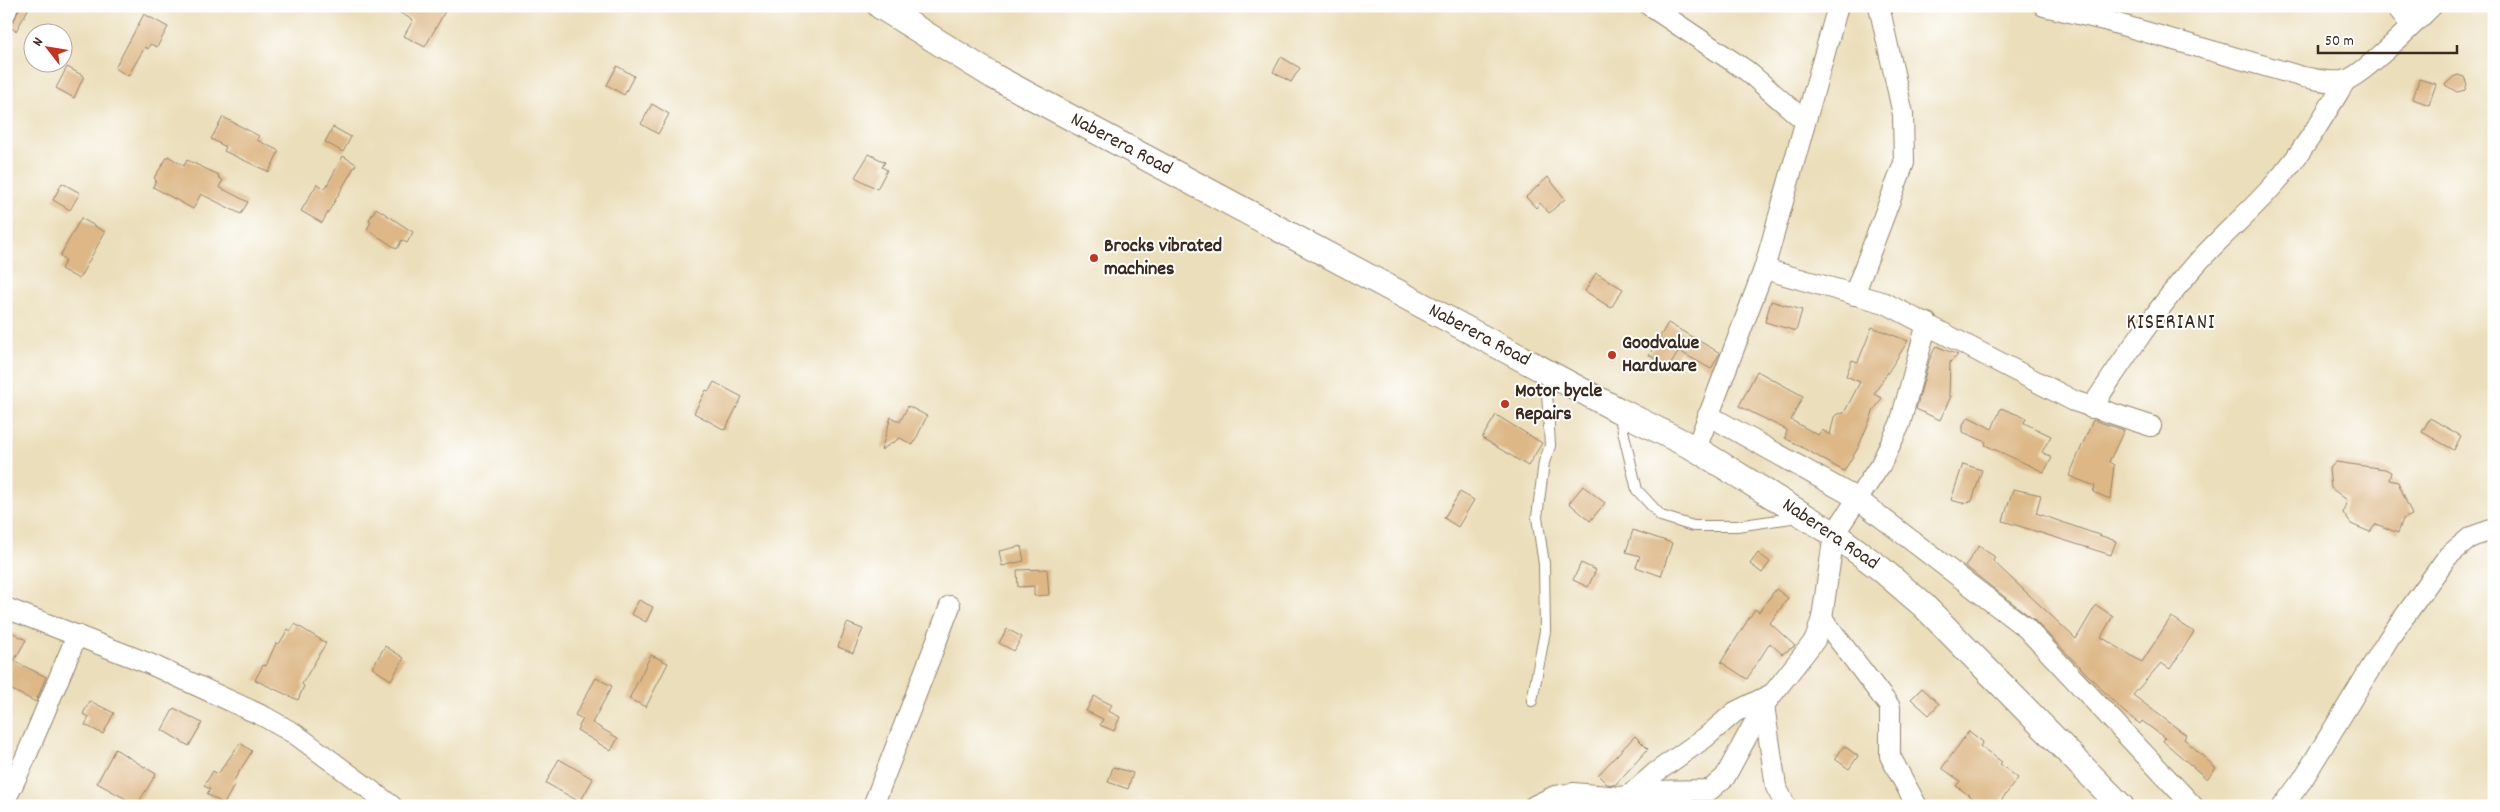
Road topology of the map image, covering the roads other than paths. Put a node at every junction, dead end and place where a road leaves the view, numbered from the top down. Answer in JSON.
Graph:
{"nodes":[{"id":1,"x":8,"y":6,"type":"edge"},
{"id":2,"x":880,"y":6,"type":"edge"},
{"id":3,"x":1650,"y":6,"type":"edge"},
{"id":4,"x":1838,"y":6,"type":"edge"},
{"id":5,"x":1879,"y":6,"type":"edge"},
{"id":6,"x":2044,"y":6,"type":"edge"},
{"id":7,"x":2396,"y":6,"type":"edge"},
{"id":8,"x":2432,"y":6,"type":"edge"},
{"id":9,"x":6,"y":12,"type":"edge"},
{"id":10,"x":2411,"y":26,"type":"junction"},
{"id":11,"x":2346,"y":80,"type":"junction"},
{"id":12,"x":1805,"y":121,"type":"junction"},
{"id":13,"x":1764,"y":269,"type":"junction"},
{"id":14,"x":1854,"y":294,"type":"junction"},
{"id":15,"x":1928,"y":323,"type":"junction"},
{"id":16,"x":1546,"y":372,"type":"junction"},
{"id":17,"x":2091,"y":408,"type":"junction"},
{"id":18,"x":1618,"y":410,"type":"junction"},
{"id":19,"x":1708,"y":414,"type":"junction"},
{"id":20,"x":2151,"y":426,"type":"dead end"},
{"id":21,"x":1696,"y":449,"type":"junction"},
{"id":22,"x":1856,"y":498,"type":"junction"},
{"id":23,"x":1804,"y":516,"type":"junction"},
{"id":24,"x":2494,"y":529,"type":"edge"},
{"id":25,"x":1834,"y":534,"type":"junction"},
{"id":26,"x":950,"y":606,"type":"dead end"},
{"id":27,"x":6,"y":608,"type":"edge"},
{"id":28,"x":1822,"y":618,"type":"junction"},
{"id":29,"x":77,"y":635,"type":"junction"},
{"id":30,"x":1769,"y":699,"type":"junction"},
{"id":31,"x":1532,"y":701,"type":"dead end"},
{"id":32,"x":6,"y":799,"type":"edge"},
{"id":33,"x":1623,"y":800,"type":"edge"},
{"id":34,"x":381,"y":802,"type":"edge"},
{"id":35,"x":873,"y":806,"type":"edge"},
{"id":36,"x":1534,"y":806,"type":"edge"},
{"id":37,"x":1786,"y":806,"type":"edge"},
{"id":38,"x":1917,"y":806,"type":"edge"},
{"id":39,"x":2121,"y":806,"type":"edge"},
{"id":40,"x":2193,"y":806,"type":"edge"},
{"id":41,"x":2283,"y":806,"type":"edge"}],
"edges":[{"from":1,"to":9,"type":"street"},
{"from":2,"to":16,"type":"street","name":"Naberera Road"},
{"from":3,"to":12,"type":"street"},
{"from":4,"to":12,"type":"street"},
{"from":5,"to":14,"type":"street"},
{"from":6,"to":11,"type":"street"},
{"from":7,"to":10,"type":"street"},
{"from":8,"to":10,"type":"street"},
{"from":10,"to":11,"type":"street"},
{"from":11,"to":17,"type":"street"},
{"from":12,"to":13,"type":"street"},
{"from":13,"to":14,"type":"street"},
{"from":13,"to":19,"type":"street"},
{"from":14,"to":15,"type":"street"},
{"from":15,"to":17,"type":"street"},
{"from":15,"to":22,"type":"street"},
{"from":16,"to":18,"type":"street","name":"Naberera Road"},
{"from":16,"to":31,"type":"lane"},
{"from":17,"to":20,"type":"street"},
{"from":18,"to":21,"type":"street","name":"Naberera Road"},
{"from":18,"to":23,"type":"lane"},
{"from":19,"to":21,"type":"street"},
{"from":19,"to":22,"type":"street"},
{"from":21,"to":23,"type":"street","name":"Naberera Road"},
{"from":22,"to":25,"type":"street"},
{"from":22,"to":40,"type":"street"},
{"from":23,"to":25,"type":"street","name":"Naberera Road"},
{"from":24,"to":41,"type":"street"},
{"from":25,"to":28,"type":"street"},
{"from":25,"to":39,"type":"street","name":"Naberera Road"},
{"from":26,"to":35,"type":"street"},
{"from":27,"to":29,"type":"street"},
{"from":28,"to":30,"type":"street"},
{"from":28,"to":38,"type":"street"},
{"from":29,"to":32,"type":"street"},
{"from":29,"to":34,"type":"street"},
{"from":30,"to":33,"type":"street"},
{"from":30,"to":33,"type":"street"},
{"from":30,"to":37,"type":"street"},
{"from":33,"to":36,"type":"street"}]}
